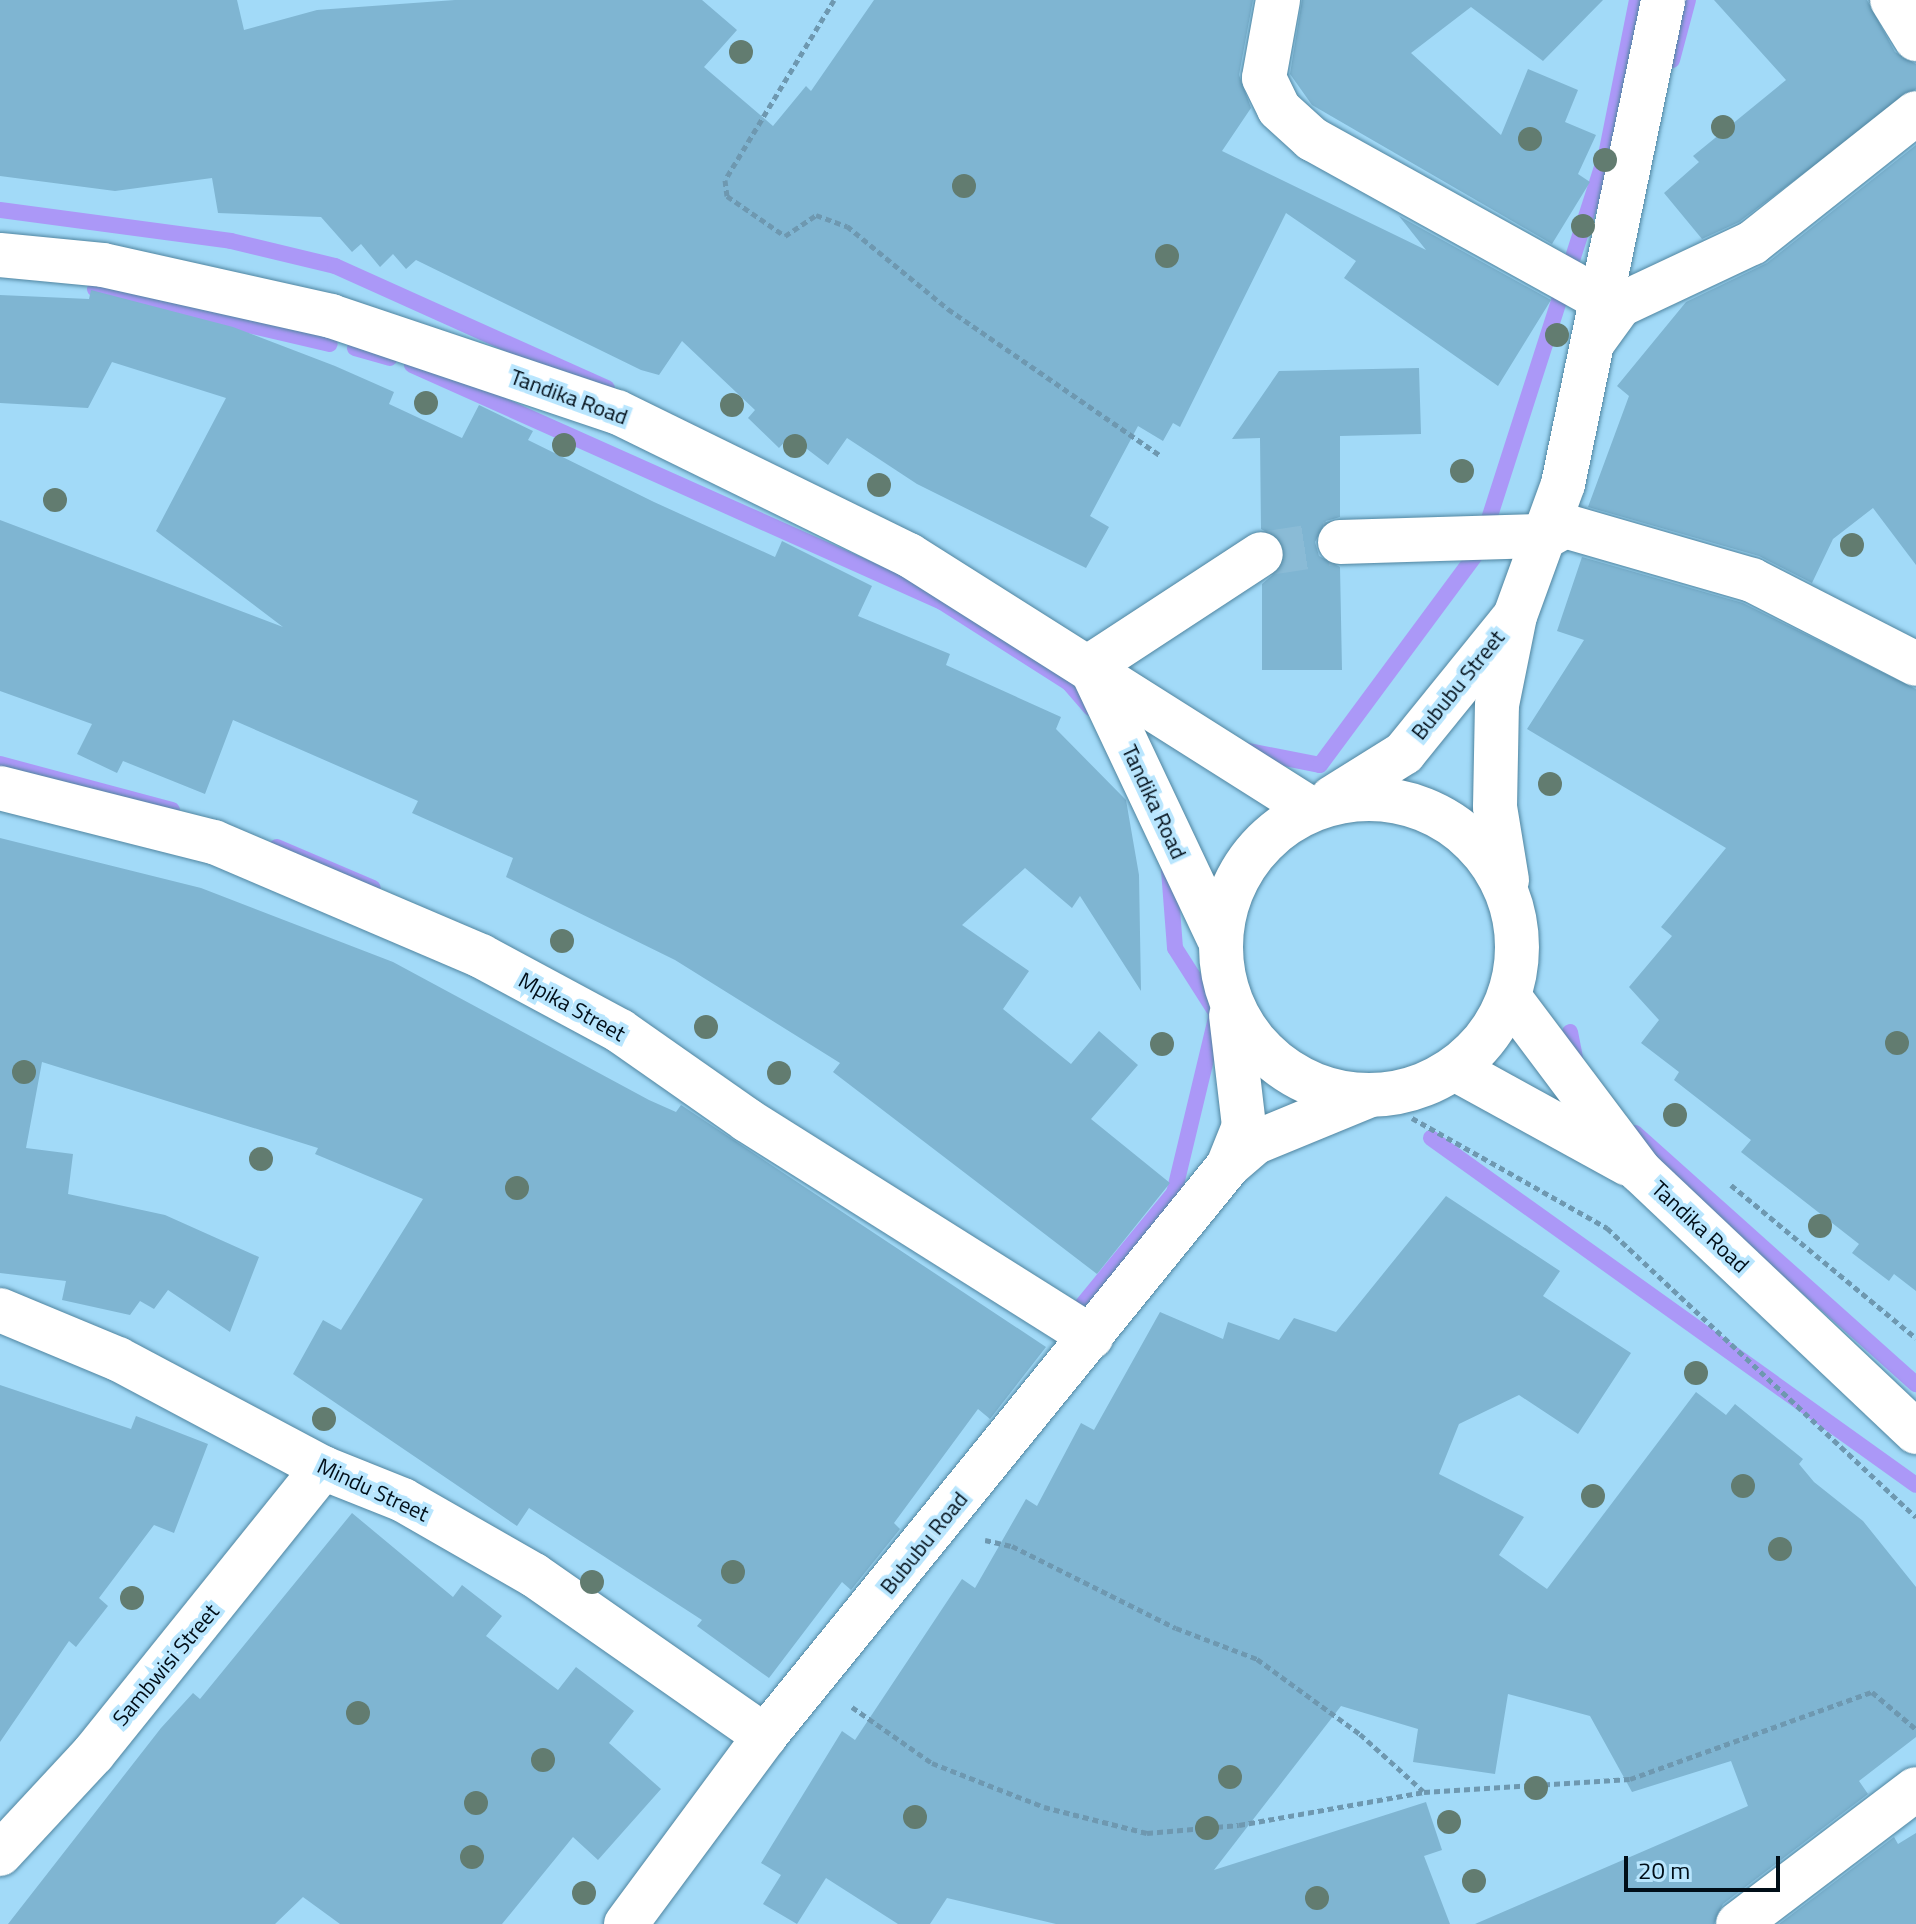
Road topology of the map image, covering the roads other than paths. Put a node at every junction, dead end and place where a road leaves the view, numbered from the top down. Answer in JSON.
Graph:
{"nodes":[{"id":1,"x":1278,"y":0,"type":"edge"},
{"id":2,"x":1663,"y":0,"type":"edge"},
{"id":3,"x":1892,"y":0,"type":"edge"},
{"id":4,"x":1916,"y":39,"type":"edge"},
{"id":5,"x":1916,"y":113,"type":"edge"},
{"id":6,"x":0,"y":255,"type":"edge"},
{"id":7,"x":1602,"y":300,"type":"junction"},
{"id":8,"x":1593,"y":343,"type":"junction"},
{"id":9,"x":1547,"y":536,"type":"junction"},
{"id":10,"x":1340,"y":542,"type":"tunnel mouth"},
{"id":11,"x":1261,"y":554,"type":"tunnel mouth"},
{"id":12,"x":1515,"y":616,"type":"junction"},
{"id":13,"x":1916,"y":664,"type":"edge"},
{"id":14,"x":1090,"y":666,"type":"junction"},
{"id":15,"x":0,"y":788,"type":"edge"},
{"id":16,"x":1316,"y":806,"type":"junction"},
{"id":17,"x":1510,"y":897,"type":"junction"},
{"id":18,"x":1218,"y":937,"type":"junction"},
{"id":19,"x":1227,"y":998,"type":"junction"},
{"id":20,"x":1510,"y":998,"type":"junction"},
{"id":21,"x":1455,"y":1069,"type":"junction"},
{"id":22,"x":1368,"y":1096,"type":"junction"},
{"id":23,"x":1228,"y":1166,"type":"junction"},
{"id":24,"x":1640,"y":1171,"type":"junction"},
{"id":25,"x":0,"y":1310,"type":"edge"},
{"id":26,"x":1091,"y":1337,"type":"junction"},
{"id":27,"x":1916,"y":1432,"type":"edge"},
{"id":28,"x":323,"y":1468,"type":"junction"},
{"id":29,"x":765,"y":1736,"type":"junction"},
{"id":30,"x":1916,"y":1789,"type":"edge"},
{"id":31,"x":0,"y":1854,"type":"edge"},
{"id":32,"x":626,"y":1924,"type":"edge"},
{"id":33,"x":1738,"y":1924,"type":"edge"}],
"edges":[{"from":1,"to":7,"type":"street"},
{"from":2,"to":7,"type":"street"},
{"from":3,"to":4,"type":"street"},
{"from":5,"to":8,"type":"street"},
{"from":6,"to":14,"type":"street","name":"Tandika Road"},
{"from":7,"to":8,"type":"street"},
{"from":8,"to":9,"type":"street"},
{"from":9,"to":10,"type":"street"},
{"from":9,"to":12,"type":"street"},
{"from":9,"to":13,"type":"street"},
{"from":11,"to":14,"type":"street"},
{"from":12,"to":16,"type":"street","name":"Bububu Street"},
{"from":12,"to":17,"type":"street","name":"Bububu Street"},
{"from":14,"to":16,"type":"street","name":"Tandika Road"},
{"from":14,"to":18,"type":"street","name":"Tandika Road"},
{"from":15,"to":26,"type":"street","name":"Mpika Street"},
{"from":16,"to":17,"type":"street"},
{"from":16,"to":18,"type":"street","name":"Bububu Street"},
{"from":17,"to":20,"type":"street","name":"Bububu Street"},
{"from":18,"to":19,"type":"street"},
{"from":19,"to":22,"type":"street"},
{"from":19,"to":23,"type":"street"},
{"from":20,"to":21,"type":"street"},
{"from":20,"to":24,"type":"street","name":"Tandika Road"},
{"from":21,"to":22,"type":"street"},
{"from":21,"to":24,"type":"street"},
{"from":22,"to":23,"type":"street"},
{"from":23,"to":26,"type":"street","name":"Bububu Road"},
{"from":24,"to":27,"type":"street","name":"Tandika Road"},
{"from":25,"to":28,"type":"street","name":"Mindu Street"},
{"from":26,"to":29,"type":"street","name":"Bububu Road"},
{"from":28,"to":29,"type":"street","name":"Mindu Street"},
{"from":28,"to":31,"type":"street","name":"Sambwisi Street"},
{"from":29,"to":32,"type":"street","name":"Bububu Road"},
{"from":30,"to":33,"type":"street"}]}
